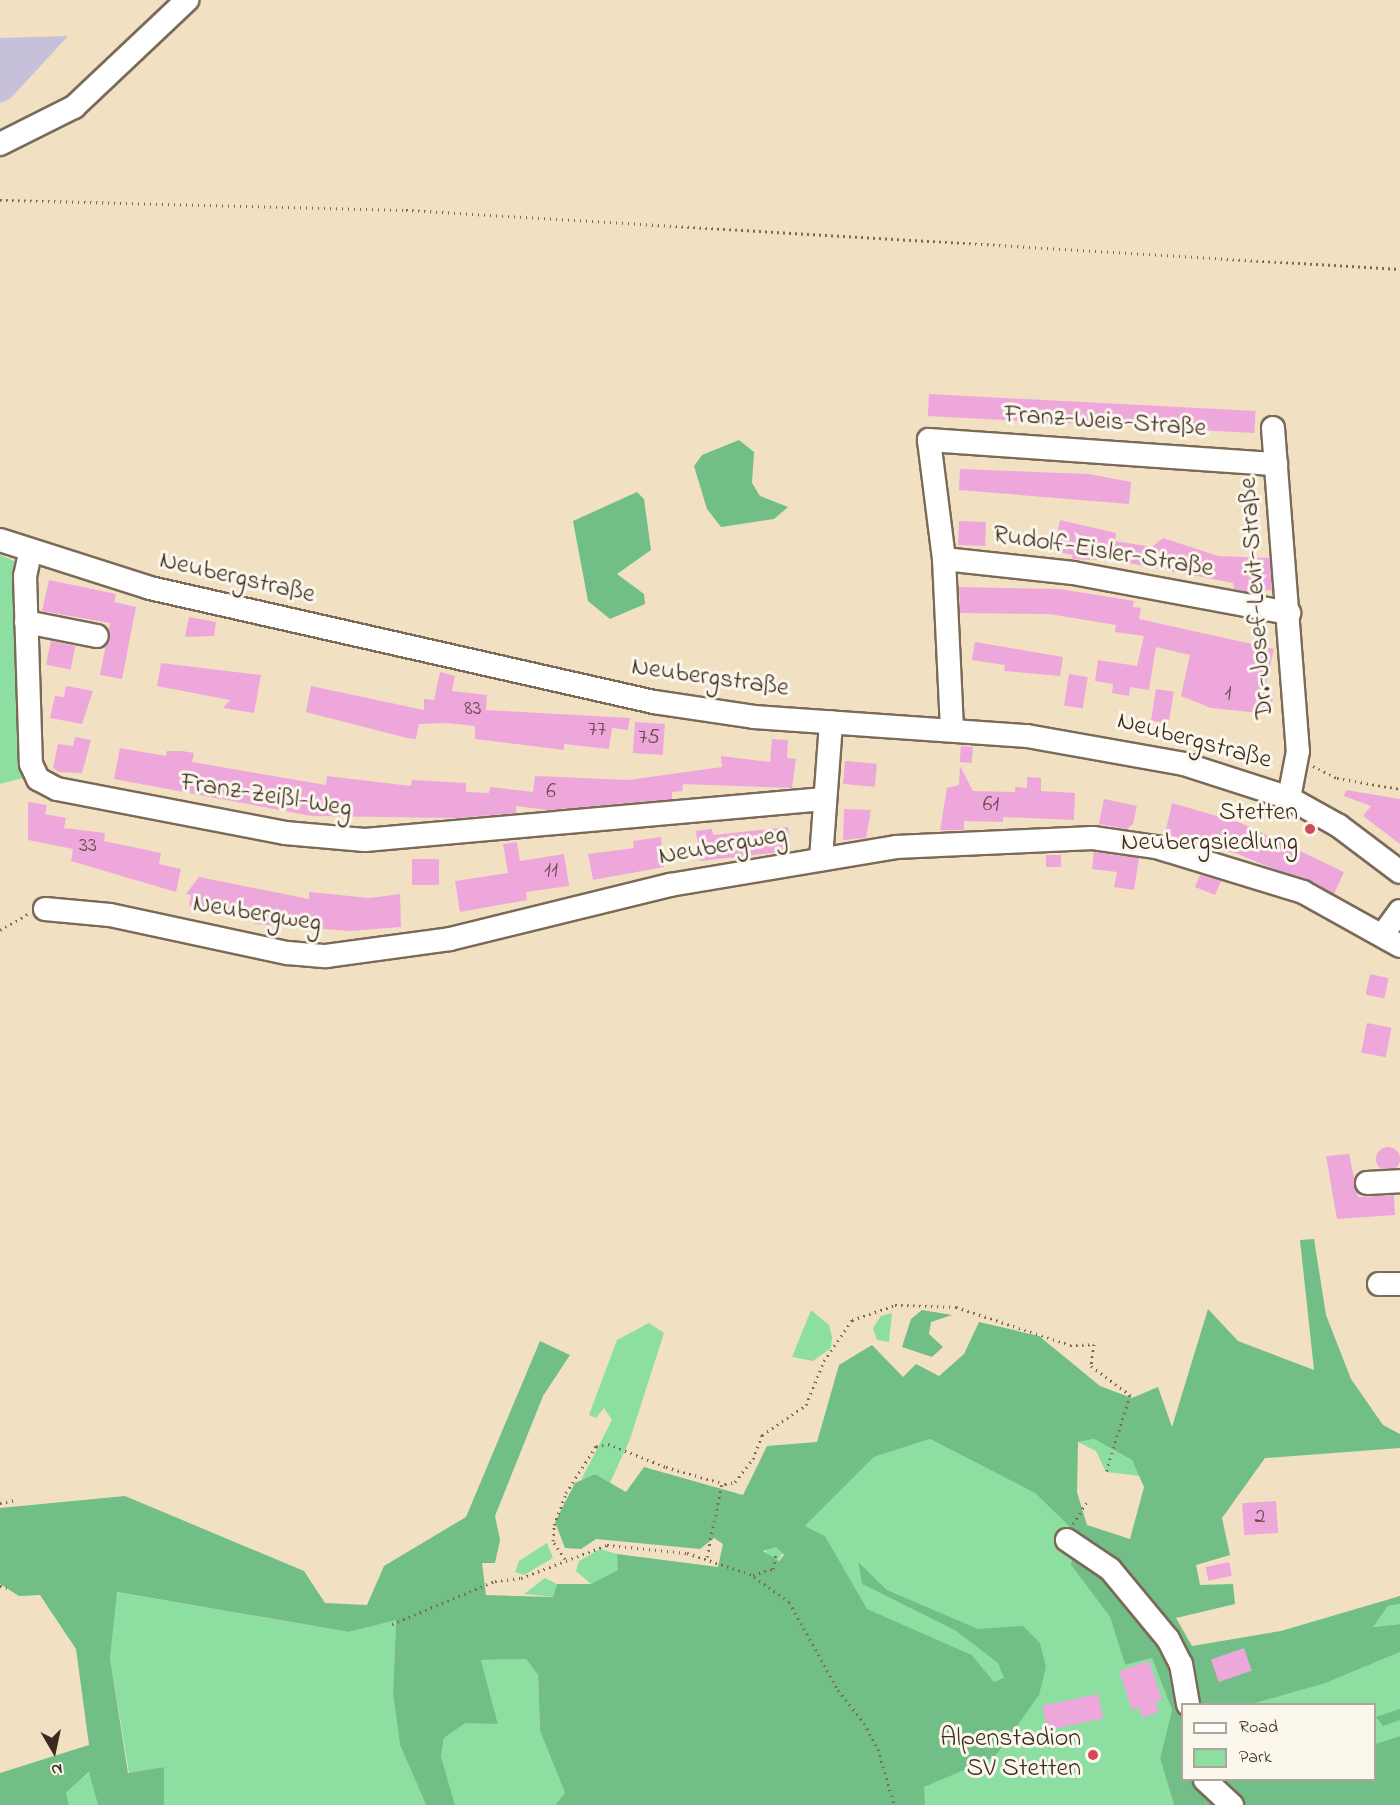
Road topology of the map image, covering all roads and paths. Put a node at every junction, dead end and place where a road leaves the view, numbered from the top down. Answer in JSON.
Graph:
{"nodes":[{"id":1,"x":187,"y":0,"type":"edge"},
{"id":2,"x":0,"y":144,"type":"edge"},
{"id":3,"x":0,"y":200,"type":"edge"},
{"id":4,"x":1400,"y":268,"type":"edge"},
{"id":5,"x":1273,"y":428,"type":"dead end"},
{"id":6,"x":1276,"y":464,"type":"junction"},
{"id":7,"x":0,"y":540,"type":"edge"},
{"id":8,"x":30,"y":552,"type":"junction"},
{"id":9,"x":944,"y":559,"type":"junction"},
{"id":10,"x":1289,"y":613,"type":"junction"},
{"id":11,"x":26,"y":622,"type":"junction"},
{"id":12,"x":97,"y":636,"type":"dead end"},
{"id":13,"x":831,"y":723,"type":"junction"},
{"id":14,"x":952,"y":729,"type":"junction"},
{"id":15,"x":1298,"y":764,"type":"junction"},
{"id":16,"x":1400,"y":789,"type":"edge"},
{"id":17,"x":1289,"y":798,"type":"junction"},
{"id":18,"x":824,"y":799,"type":"junction"},
{"id":19,"x":821,"y":859,"type":"junction"},
{"id":20,"x":1400,"y":872,"type":"edge"},
{"id":21,"x":45,"y":909,"type":"joint"},
{"id":22,"x":1400,"y":910,"type":"edge"},
{"id":23,"x":0,"y":930,"type":"edge"},
{"id":24,"x":1392,"y":939,"type":"edge"},
{"id":25,"x":1400,"y":1181,"type":"edge"},
{"id":26,"x":1367,"y":1183,"type":"dead end"},
{"id":27,"x":1106,"y":1472,"type":"dead end"},
{"id":28,"x":722,"y":1484,"type":"junction"},
{"id":29,"x":16,"y":1500,"type":"dead end"},
{"id":30,"x":0,"y":1503,"type":"edge"},
{"id":31,"x":1086,"y":1503,"type":"dead end"},
{"id":32,"x":1067,"y":1540,"type":"joint"},
{"id":33,"x":776,"y":1553,"type":"dead end"},
{"id":34,"x":707,"y":1557,"type":"junction"},
{"id":35,"x":565,"y":1559,"type":"junction"},
{"id":36,"x":753,"y":1575,"type":"junction"},
{"id":37,"x":0,"y":1586,"type":"edge"},
{"id":38,"x":7,"y":1588,"type":"dead end"},
{"id":39,"x":392,"y":1624,"type":"dead end"},
{"id":40,"x":1188,"y":1703,"type":"edge"},
{"id":41,"x":1207,"y":1781,"type":"edge"},
{"id":42,"x":894,"y":1805,"type":"edge"},
{"id":43,"x":1232,"y":1805,"type":"edge"}],
"edges":[{"from":1,"to":2,"type":"street"},
{"from":3,"to":4,"type":"path"},
{"from":5,"to":6,"type":"street","name":"Dr.-Josef-Levit-Straße"},
{"from":6,"to":9,"type":"street","name":"Franz-Weis-Straße"},
{"from":6,"to":10,"type":"street","name":"Dr.-Josef-Levit-Straße"},
{"from":7,"to":8,"type":"street","name":"Neubergstraße"},
{"from":8,"to":11,"type":"street","name":"Franz-Zeißl-Weg"},
{"from":8,"to":13,"type":"street","name":"Neubergstraße"},
{"from":9,"to":10,"type":"street","name":"Rudolf-Eisler-Straße"},
{"from":9,"to":14,"type":"street"},
{"from":10,"to":15,"type":"street","name":"Dr.-Josef-Levit-Straße"},
{"from":11,"to":12,"type":"street"},
{"from":11,"to":18,"type":"street","name":"Franz-Zeißl-Weg"},
{"from":13,"to":14,"type":"street","name":"Neubergstraße"},
{"from":13,"to":18,"type":"street"},
{"from":14,"to":17,"type":"street","name":"Neubergstraße"},
{"from":15,"to":16,"type":"path"},
{"from":15,"to":17,"type":"street","name":"Dr.-Josef-Levit-Straße"},
{"from":17,"to":20,"type":"street","name":"Neubergstraße"},
{"from":18,"to":19,"type":"street"},
{"from":19,"to":21,"type":"street","name":"Neubergweg"},
{"from":19,"to":24,"type":"street","name":"Neubergweg"},
{"from":21,"to":23,"type":"path"},
{"from":22,"to":24,"type":"street"},
{"from":25,"to":26,"type":"street"},
{"from":27,"to":28,"type":"path"},
{"from":28,"to":34,"type":"path"},
{"from":28,"to":35,"type":"path"},
{"from":29,"to":30,"type":"path"},
{"from":31,"to":32,"type":"path"},
{"from":32,"to":40,"type":"street"},
{"from":33,"to":36,"type":"path"},
{"from":34,"to":35,"type":"path"},
{"from":34,"to":36,"type":"path"},
{"from":35,"to":39,"type":"path"},
{"from":36,"to":42,"type":"path"},
{"from":37,"to":38,"type":"path"},
{"from":41,"to":43,"type":"street"}]}
